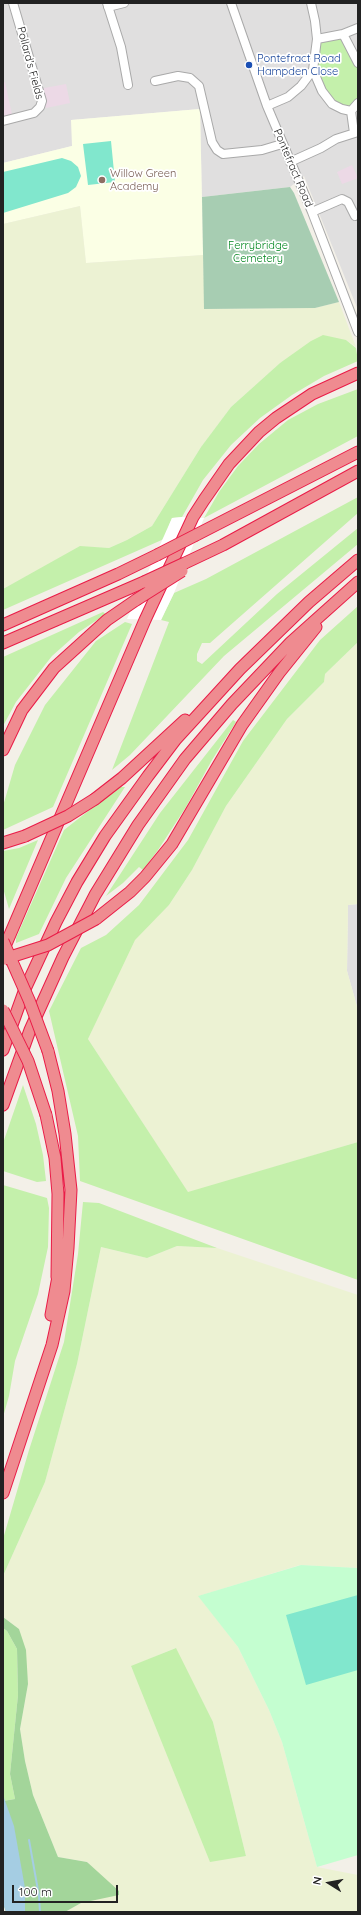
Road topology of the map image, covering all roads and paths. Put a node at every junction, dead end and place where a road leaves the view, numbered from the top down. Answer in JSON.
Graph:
{"nodes":[{"id":1,"x":13,"y":3,"type":"edge"},
{"id":2,"x":124,"y":3,"type":"edge"},
{"id":3,"x":231,"y":3,"type":"edge"},
{"id":4,"x":310,"y":3,"type":"edge"},
{"id":5,"x":108,"y":5,"type":"edge"},
{"id":6,"x":358,"y":28,"type":"edge"},
{"id":7,"x":343,"y":34,"type":"junction"},
{"id":8,"x":317,"y":40,"type":"junction"},
{"id":9,"x":358,"y":63,"type":"edge"},
{"id":10,"x":313,"y":70,"type":"junction"},
{"id":11,"x":155,"y":81,"type":"dead end"},
{"id":12,"x":128,"y":85,"type":"dead end"},
{"id":13,"x":358,"y":104,"type":"edge"},
{"id":14,"x":267,"y":106,"type":"junction"},
{"id":15,"x":351,"y":111,"type":"junction"},
{"id":16,"x":3,"y":121,"type":"edge"},
{"id":17,"x":356,"y":133,"type":"edge"},
{"id":18,"x":282,"y":144,"type":"junction"},
{"id":19,"x":290,"y":162,"type":"junction"},
{"id":20,"x":312,"y":212,"type":"junction"},
{"id":21,"x":355,"y":216,"type":"dead end"},
{"id":22,"x":358,"y":332,"type":"edge"},
{"id":23,"x":355,"y":374,"type":"edge"},
{"id":24,"x":358,"y":452,"type":"edge"},
{"id":25,"x":358,"y":471,"type":"edge"},
{"id":26,"x":358,"y":560,"type":"edge"},
{"id":27,"x":184,"y":567,"type":"junction"},
{"id":28,"x":355,"y":585,"type":"edge"},
{"id":29,"x":3,"y":625,"type":"edge"},
{"id":30,"x":3,"y":644,"type":"edge"},
{"id":31,"x":240,"y":669,"type":"junction"},
{"id":32,"x":3,"y":750,"type":"edge"},
{"id":33,"x":3,"y":843,"type":"edge"},
{"id":34,"x":3,"y":941,"type":"edge"},
{"id":35,"x":3,"y":951,"type":"edge"},
{"id":36,"x":3,"y":960,"type":"edge"},
{"id":37,"x":3,"y":1010,"type":"edge"},
{"id":38,"x":3,"y":1050,"type":"edge"},
{"id":39,"x":3,"y":1106,"type":"edge"},
{"id":40,"x":67,"y":1153,"type":"junction"},
{"id":41,"x":56,"y":1289,"type":"junction"},
{"id":42,"x":3,"y":1492,"type":"edge"}],
"edges":[{"from":1,"to":16,"type":"street","name":"Pollard's Fields"},
{"from":2,"to":5,"type":"street"},
{"from":3,"to":14,"type":"street","name":"Pontefract Road"},
{"from":4,"to":8,"type":"street"},
{"from":5,"to":12,"type":"street"},
{"from":6,"to":7,"type":"street"},
{"from":7,"to":8,"type":"street"},
{"from":7,"to":9,"type":"street"},
{"from":8,"to":10,"type":"street"},
{"from":10,"to":14,"type":"street"},
{"from":10,"to":15,"type":"street"},
{"from":11,"to":18,"type":"street"},
{"from":13,"to":15,"type":"street"},
{"from":14,"to":18,"type":"street","name":"Pontefract Road"},
{"from":15,"to":17,"type":"street"},
{"from":17,"to":19,"type":"street"},
{"from":18,"to":19,"type":"street","name":"Pontefract Road"},
{"from":19,"to":20,"type":"street","name":"Pontefract Road"},
{"from":20,"to":21,"type":"street"},
{"from":20,"to":22,"type":"street","name":"Pontefract Road"},
{"from":23,"to":35,"type":"highway"},
{"from":24,"to":29,"type":"highway","bridge":true},
{"from":25,"to":27,"type":"highway"},
{"from":26,"to":31,"type":"highway"},
{"from":27,"to":30,"type":"highway","bridge":true},
{"from":27,"to":32,"type":"highway","bridge":true},
{"from":28,"to":36,"type":"highway","bridge":true},
{"from":28,"to":39,"type":"highway"},
{"from":31,"to":33,"type":"highway","bridge":true},
{"from":31,"to":38,"type":"highway"},
{"from":34,"to":40,"type":"highway","bridge":true},
{"from":37,"to":41,"type":"highway","bridge":true},
{"from":40,"to":41,"type":"highway"},
{"from":40,"to":42,"type":"highway"},
{"from":41,"to":42,"type":"highway"}]}
